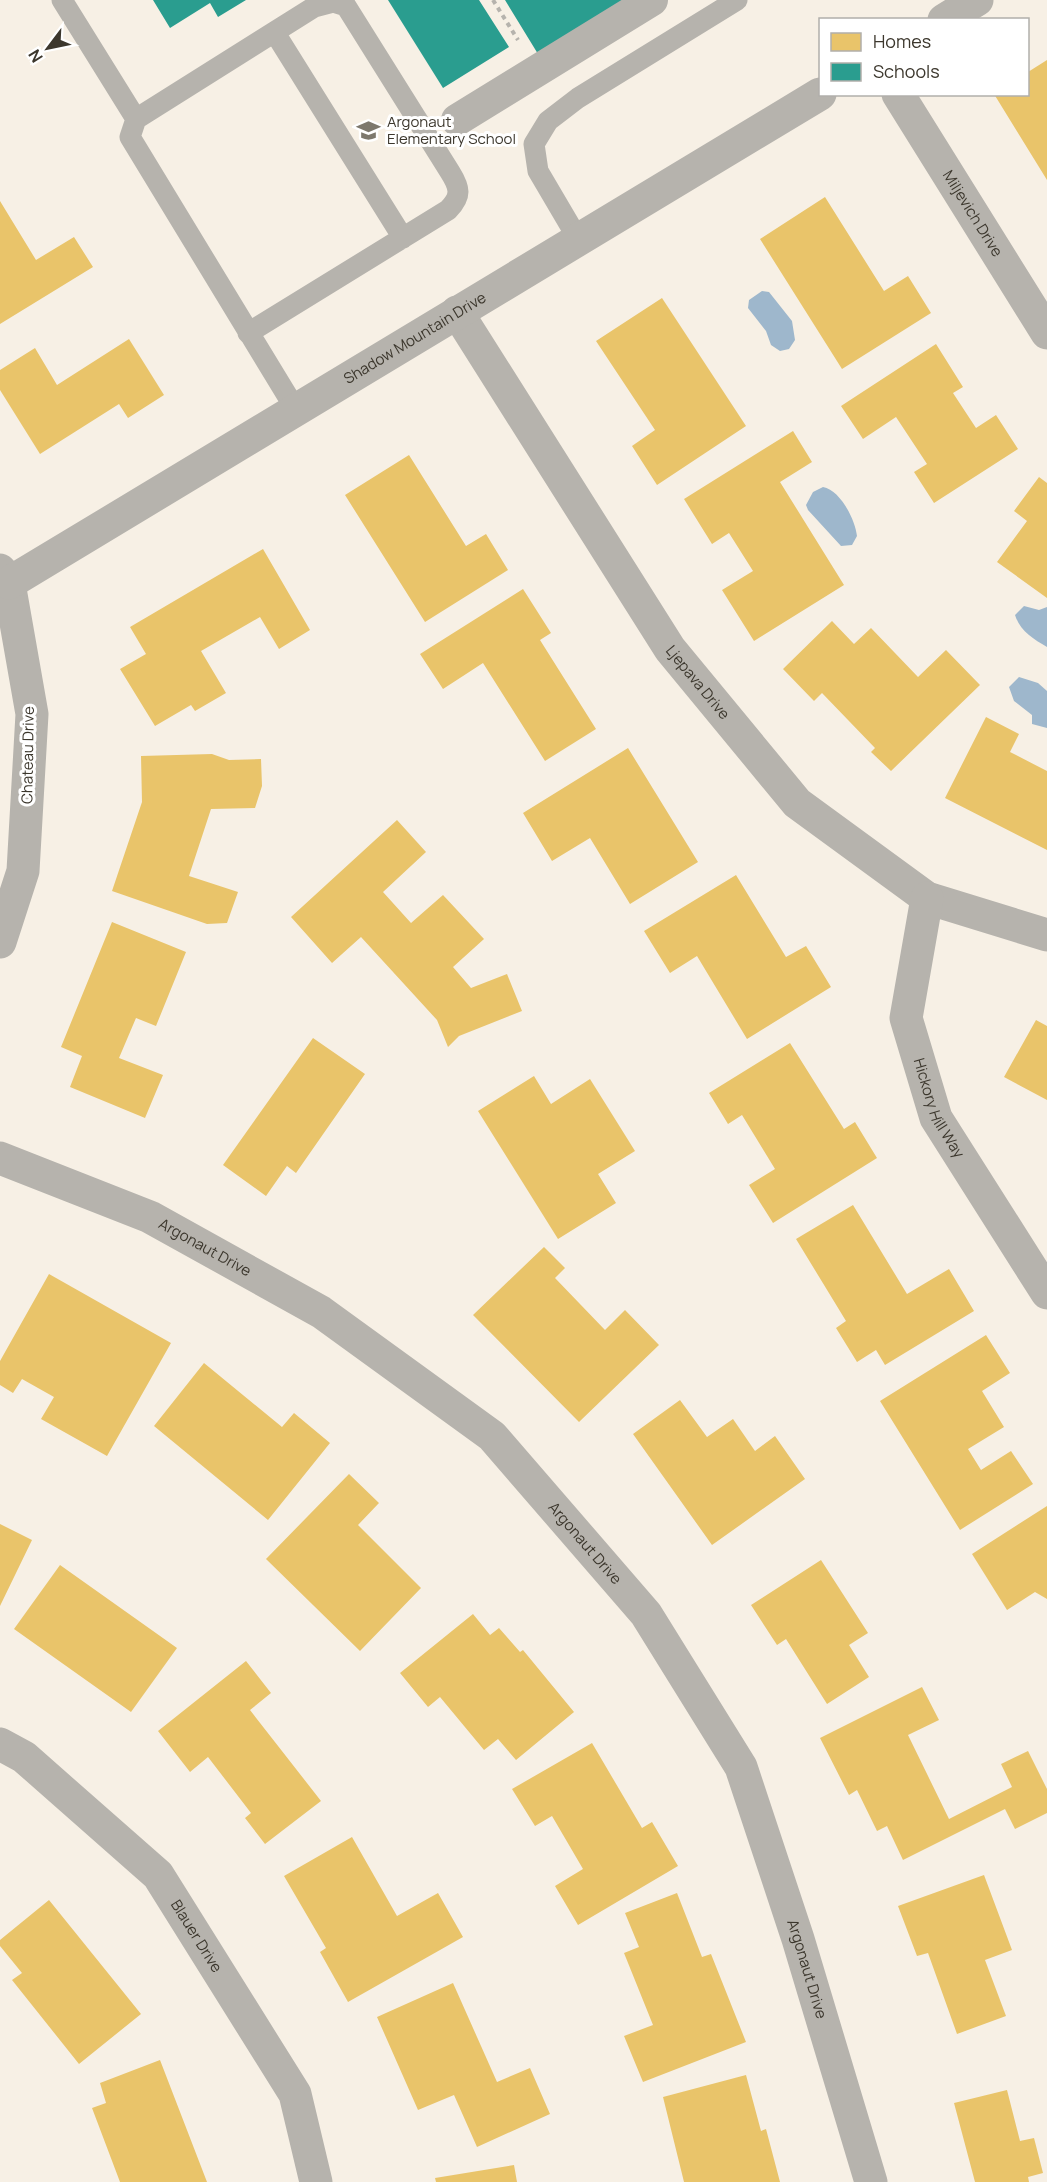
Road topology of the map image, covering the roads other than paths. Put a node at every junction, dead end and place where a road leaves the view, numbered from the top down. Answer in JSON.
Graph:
{"nodes":[{"id":1,"x":62,"y":0,"type":"edge"},
{"id":2,"x":652,"y":0,"type":"edge"},
{"id":3,"x":737,"y":0,"type":"edge"},
{"id":4,"x":977,"y":0,"type":"edge"},
{"id":5,"x":947,"y":18,"type":"edge"},
{"id":6,"x":275,"y":33,"type":"junction"},
{"id":7,"x":819,"y":95,"type":"edge"},
{"id":8,"x":899,"y":96,"type":"edge"},
{"id":9,"x":136,"y":119,"type":"junction"},
{"id":10,"x":457,"y":120,"type":"dead end"},
{"id":11,"x":403,"y":238,"type":"junction"},
{"id":12,"x":578,"y":239,"type":"junction"},
{"id":13,"x":457,"y":312,"type":"junction"},
{"id":14,"x":248,"y":333,"type":"junction"},
{"id":15,"x":1047,"y":333,"type":"edge"},
{"id":16,"x":296,"y":410,"type":"junction"},
{"id":17,"x":4,"y":577,"type":"edge"},
{"id":18,"x":927,"y":898,"type":"junction"},
{"id":19,"x":1047,"y":935,"type":"edge"},
{"id":20,"x":0,"y":942,"type":"edge"},
{"id":21,"x":0,"y":1158,"type":"edge"},
{"id":22,"x":1047,"y":1293,"type":"edge"},
{"id":23,"x":0,"y":1744,"type":"edge"},
{"id":24,"x":316,"y":2182,"type":"edge"},
{"id":25,"x":872,"y":2182,"type":"edge"}],
"edges":[{"from":1,"to":9,"type":"lane"},
{"from":2,"to":10,"type":"street"},
{"from":3,"to":12,"type":"lane"},
{"from":4,"to":5,"type":"street"},
{"from":6,"to":9,"type":"lane"},
{"from":6,"to":11,"type":"lane"},
{"from":6,"to":11,"type":"lane"},
{"from":7,"to":12,"type":"street","name":"Shadow Mountain Drive"},
{"from":8,"to":15,"type":"street","name":"Miljevich Drive"},
{"from":9,"to":14,"type":"lane"},
{"from":11,"to":14,"type":"lane"},
{"from":12,"to":13,"type":"street","name":"Shadow Mountain Drive"},
{"from":13,"to":16,"type":"street","name":"Shadow Mountain Drive"},
{"from":13,"to":18,"type":"street","name":"Ljepava Drive"},
{"from":14,"to":16,"type":"lane"},
{"from":16,"to":17,"type":"street","name":"Shadow Mountain Drive"},
{"from":17,"to":20,"type":"street","name":"Chateau Drive"},
{"from":18,"to":19,"type":"street","name":"Ljepava Drive"},
{"from":18,"to":22,"type":"street","name":"Hickory Hill Way"},
{"from":21,"to":25,"type":"street","name":"Argonaut Drive"},
{"from":23,"to":24,"type":"street","name":"Blauer Drive"}]}
